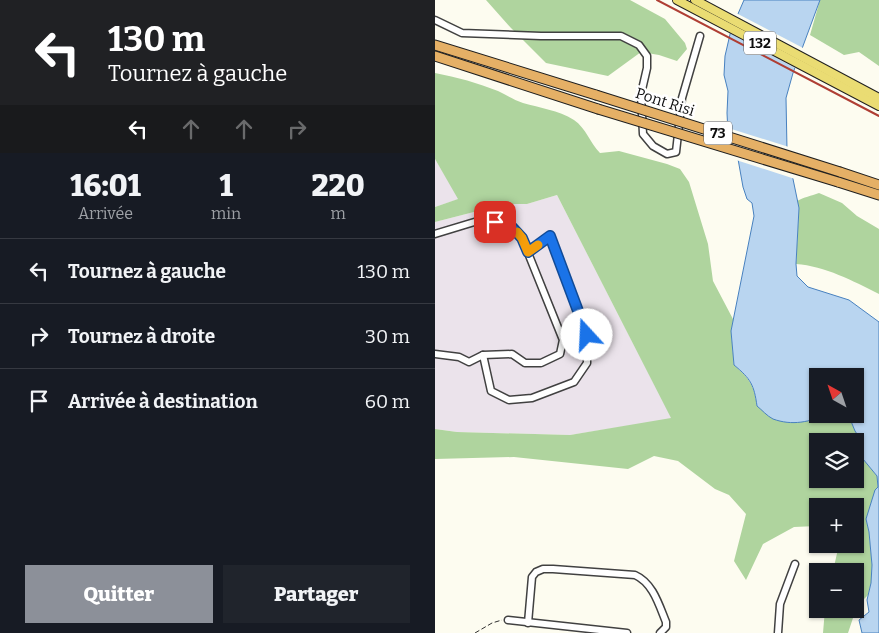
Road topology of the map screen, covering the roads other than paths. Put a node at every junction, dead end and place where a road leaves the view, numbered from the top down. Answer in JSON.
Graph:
{"nodes":[{"id":1,"x":677,"y":0,"type":"edge"},
{"id":2,"x":695,"y":0,"type":"edge"},
{"id":3,"x":435,"y":20,"type":"edge"},
{"id":4,"x":700,"y":36,"type":"dead end"},
{"id":5,"x":435,"y":45,"type":"edge"},
{"id":6,"x":435,"y":56,"type":"edge"},
{"id":7,"x":844,"y":84,"type":"junction"},
{"id":8,"x":879,"y":98,"type":"edge"},
{"id":9,"x":879,"y":106,"type":"edge"},
{"id":10,"x":879,"y":185,"type":"edge"},
{"id":11,"x":879,"y":195,"type":"edge"},
{"id":12,"x":435,"y":234,"type":"edge"},
{"id":13,"x":528,"y":252,"type":"junction"},
{"id":14,"x":435,"y":354,"type":"edge"},
{"id":15,"x":483,"y":355,"type":"junction"},
{"id":16,"x":795,"y":564,"type":"dead end"},
{"id":17,"x":508,"y":620,"type":"road end"},
{"id":18,"x":528,"y":624,"type":"junction"},
{"id":19,"x":579,"y":631,"type":"edge"},
{"id":20,"x":627,"y":633,"type":"edge"},
{"id":21,"x":660,"y":633,"type":"edge"},
{"id":22,"x":778,"y":633,"type":"edge"}],
"edges":[{"from":1,"to":7,"type":"main road","number":"132"},
{"from":2,"to":7,"type":"main road","number":"132"},
{"from":3,"to":4,"type":"street"},
{"from":5,"to":10,"type":"highway","name":"Pont Risi","number":"73","bridge":true},
{"from":6,"to":11,"type":"highway","name":"Pont Risi","number":"73","bridge":true},
{"from":7,"to":8,"type":"main road","number":"132"},
{"from":7,"to":9,"type":"main road","number":"132"},
{"from":12,"to":13,"type":"street"},
{"from":13,"to":15,"type":"street"},
{"from":13,"to":15,"type":"street"},
{"from":14,"to":15,"type":"street"},
{"from":16,"to":22,"type":"street"},
{"from":17,"to":18,"type":"street"},
{"from":18,"to":19,"type":"street"},
{"from":18,"to":21,"type":"street"},
{"from":19,"to":20,"type":"street"}]}
